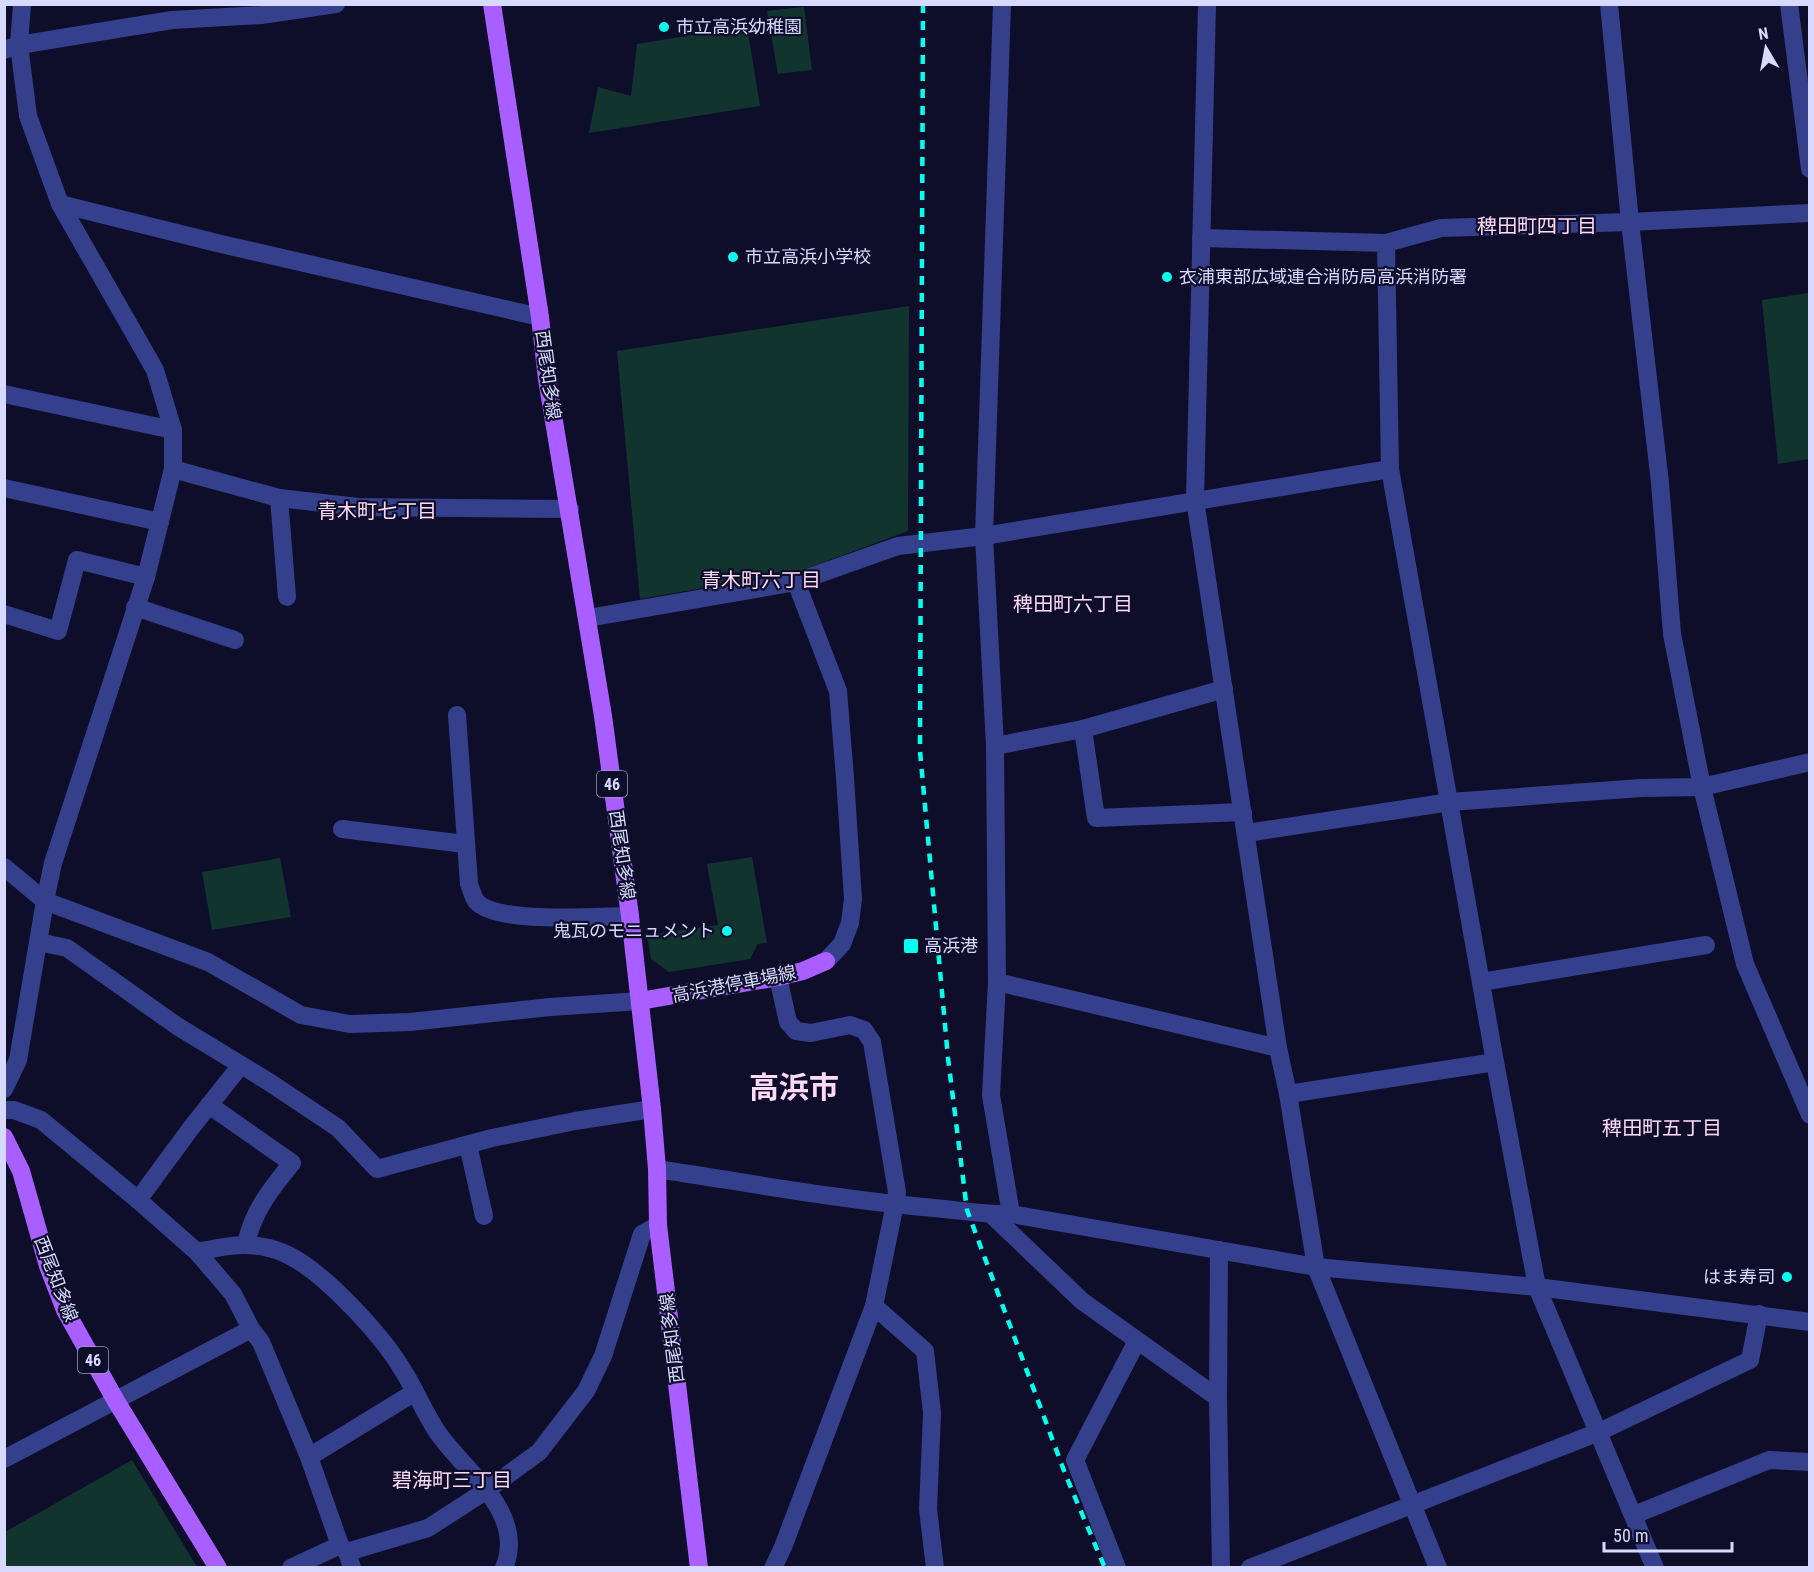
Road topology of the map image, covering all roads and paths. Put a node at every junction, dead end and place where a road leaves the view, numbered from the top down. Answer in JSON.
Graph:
{"nodes":[{"id":1,"x":22,"y":4,"type":"edge"},
{"id":2,"x":336,"y":4,"type":"edge"},
{"id":3,"x":492,"y":4,"type":"edge"},
{"id":4,"x":1002,"y":4,"type":"edge"},
{"id":5,"x":1207,"y":4,"type":"edge"},
{"id":6,"x":1609,"y":4,"type":"edge"},
{"id":7,"x":1790,"y":4,"type":"edge"},
{"id":8,"x":310,"y":6,"type":"edge"},
{"id":9,"x":262,"y":10,"type":"edge"},
{"id":10,"x":12,"y":47,"type":"edge"},
{"id":11,"x":1809,"y":169,"type":"edge"},
{"id":12,"x":60,"y":204,"type":"junction"},
{"id":13,"x":1809,"y":213,"type":"edge"},
{"id":14,"x":1630,"y":222,"type":"junction"},
{"id":15,"x":1201,"y":238,"type":"junction"},
{"id":16,"x":1386,"y":243,"type":"junction"},
{"id":17,"x":540,"y":317,"type":"junction"},
{"id":18,"x":4,"y":394,"type":"edge"},
{"id":19,"x":173,"y":429,"type":"junction"},
{"id":20,"x":173,"y":469,"type":"junction"},
{"id":21,"x":1390,"y":469,"type":"junction"},
{"id":22,"x":4,"y":488,"type":"edge"},
{"id":23,"x":279,"y":498,"type":"junction"},
{"id":24,"x":1194,"y":500,"type":"junction"},
{"id":25,"x":570,"y":509,"type":"junction"},
{"id":26,"x":160,"y":522,"type":"junction"},
{"id":27,"x":984,"y":536,"type":"junction"},
{"id":28,"x":146,"y":577,"type":"junction"},
{"id":29,"x":795,"y":582,"type":"junction"},
{"id":30,"x":287,"y":597,"type":"dead end"},
{"id":31,"x":135,"y":607,"type":"junction"},
{"id":32,"x":4,"y":614,"type":"edge"},
{"id":33,"x":588,"y":618,"type":"junction"},
{"id":34,"x":235,"y":640,"type":"dead end"},
{"id":35,"x":1224,"y":689,"type":"junction"},
{"id":36,"x":457,"y":715,"type":"dead end"},
{"id":37,"x":1083,"y":729,"type":"junction"},
{"id":38,"x":995,"y":746,"type":"junction"},
{"id":39,"x":1809,"y":762,"type":"edge"},
{"id":40,"x":1702,"y":787,"type":"junction"},
{"id":41,"x":1450,"y":802,"type":"junction"},
{"id":42,"x":1243,"y":812,"type":"junction"},
{"id":43,"x":342,"y":829,"type":"dead end"},
{"id":44,"x":1247,"y":833,"type":"junction"},
{"id":45,"x":465,"y":844,"type":"junction"},
{"id":46,"x":4,"y":867,"type":"edge"},
{"id":47,"x":45,"y":901,"type":"junction"},
{"id":48,"x":630,"y":916,"type":"junction"},
{"id":49,"x":39,"y":942,"type":"junction"},
{"id":50,"x":1706,"y":945,"type":"dead end"},
{"id":51,"x":826,"y":961,"type":"joint"},
{"id":52,"x":778,"y":977,"type":"junction"},
{"id":53,"x":997,"y":982,"type":"junction"},
{"id":54,"x":1481,"y":982,"type":"junction"},
{"id":55,"x":640,"y":1001,"type":"junction"},
{"id":56,"x":1278,"y":1047,"type":"junction"},
{"id":57,"x":1495,"y":1062,"type":"junction"},
{"id":58,"x":241,"y":1065,"type":"junction"},
{"id":59,"x":4,"y":1089,"type":"edge"},
{"id":60,"x":1288,"y":1095,"type":"junction"},
{"id":61,"x":209,"y":1105,"type":"junction"},
{"id":62,"x":652,"y":1109,"type":"junction"},
{"id":63,"x":4,"y":1110,"type":"edge"},
{"id":64,"x":1809,"y":1115,"type":"edge"},
{"id":65,"x":4,"y":1137,"type":"edge"},
{"id":66,"x":468,"y":1144,"type":"junction"},
{"id":67,"x":657,"y":1169,"type":"junction"},
{"id":68,"x":138,"y":1200,"type":"junction"},
{"id":69,"x":895,"y":1204,"type":"junction"},
{"id":70,"x":1011,"y":1214,"type":"junction"},
{"id":71,"x":992,"y":1215,"type":"junction"},
{"id":72,"x":484,"y":1216,"type":"dead end"},
{"id":73,"x":658,"y":1225,"type":"junction"},
{"id":74,"x":246,"y":1244,"type":"junction"},
{"id":75,"x":1219,"y":1250,"type":"junction"},
{"id":76,"x":197,"y":1252,"type":"junction"},
{"id":77,"x":1316,"y":1267,"type":"junction"},
{"id":78,"x":1538,"y":1287,"type":"junction"},
{"id":79,"x":874,"y":1306,"type":"junction"},
{"id":80,"x":1759,"y":1314,"type":"junction"},
{"id":81,"x":1809,"y":1322,"type":"edge"},
{"id":82,"x":251,"y":1329,"type":"junction"},
{"id":83,"x":1137,"y":1341,"type":"junction"},
{"id":84,"x":415,"y":1392,"type":"junction"},
{"id":85,"x":1218,"y":1398,"type":"junction"},
{"id":86,"x":116,"y":1401,"type":"junction"},
{"id":87,"x":1599,"y":1432,"type":"junction"},
{"id":88,"x":309,"y":1457,"type":"junction"},
{"id":89,"x":4,"y":1459,"type":"edge"},
{"id":90,"x":1809,"y":1462,"type":"edge"},
{"id":91,"x":487,"y":1490,"type":"junction"},
{"id":92,"x":1412,"y":1505,"type":"junction"},
{"id":93,"x":1634,"y":1515,"type":"junction"},
{"id":94,"x":346,"y":1555,"type":"edge"},
{"id":95,"x":218,"y":1568,"type":"edge"},
{"id":96,"x":291,"y":1568,"type":"edge"},
{"id":97,"x":504,"y":1568,"type":"edge"},
{"id":98,"x":699,"y":1568,"type":"edge"},
{"id":99,"x":773,"y":1568,"type":"edge"},
{"id":100,"x":935,"y":1568,"type":"edge"},
{"id":101,"x":1117,"y":1568,"type":"edge"},
{"id":102,"x":1221,"y":1568,"type":"edge"},
{"id":103,"x":1250,"y":1568,"type":"edge"},
{"id":104,"x":1438,"y":1568,"type":"edge"},
{"id":105,"x":1655,"y":1568,"type":"edge"}],
"edges":[{"from":1,"to":10,"type":"street"},
{"from":2,"to":8,"type":"street"},
{"from":3,"to":17,"type":"main road","name":"西尾知多線","number":"46"},
{"from":4,"to":27,"type":"street"},
{"from":5,"to":15,"type":"street"},
{"from":6,"to":14,"type":"street"},
{"from":7,"to":11,"type":"street"},
{"from":8,"to":9,"type":"street"},
{"from":9,"to":10,"type":"street"},
{"from":10,"to":12,"type":"street"},
{"from":12,"to":17,"type":"street"},
{"from":12,"to":19,"type":"street"},
{"from":13,"to":14,"type":"street"},
{"from":14,"to":16,"type":"street"},
{"from":14,"to":40,"type":"street"},
{"from":15,"to":16,"type":"street"},
{"from":15,"to":24,"type":"street"},
{"from":16,"to":21,"type":"street"},
{"from":17,"to":25,"type":"main road","name":"西尾知多線","number":"46"},
{"from":18,"to":19,"type":"street"},
{"from":19,"to":20,"type":"street"},
{"from":20,"to":23,"type":"street"},
{"from":20,"to":26,"type":"street"},
{"from":21,"to":24,"type":"street"},
{"from":21,"to":41,"type":"street"},
{"from":22,"to":26,"type":"street"},
{"from":23,"to":25,"type":"street"},
{"from":23,"to":30,"type":"street"},
{"from":24,"to":27,"type":"street"},
{"from":24,"to":35,"type":"street"},
{"from":25,"to":33,"type":"main road","name":"西尾知多線","number":"46"},
{"from":26,"to":28,"type":"street"},
{"from":27,"to":29,"type":"street"},
{"from":27,"to":38,"type":"street"},
{"from":28,"to":31,"type":"street"},
{"from":28,"to":32,"type":"street"},
{"from":29,"to":33,"type":"street"},
{"from":29,"to":51,"type":"street"},
{"from":31,"to":34,"type":"street"},
{"from":31,"to":47,"type":"street"},
{"from":33,"to":48,"type":"main road","name":"西尾知多線","number":"46"},
{"from":35,"to":37,"type":"street"},
{"from":35,"to":42,"type":"street"},
{"from":36,"to":45,"type":"street"},
{"from":37,"to":38,"type":"street"},
{"from":37,"to":42,"type":"street"},
{"from":38,"to":53,"type":"street"},
{"from":39,"to":40,"type":"street"},
{"from":40,"to":41,"type":"street"},
{"from":40,"to":64,"type":"street"},
{"from":41,"to":44,"type":"street"},
{"from":41,"to":54,"type":"street"},
{"from":42,"to":44,"type":"street"},
{"from":43,"to":45,"type":"street"},
{"from":44,"to":56,"type":"street"},
{"from":45,"to":48,"type":"street"},
{"from":46,"to":47,"type":"street"},
{"from":47,"to":49,"type":"street"},
{"from":47,"to":55,"type":"street"},
{"from":48,"to":55,"type":"main road","name":"西尾知多線","number":"46"},
{"from":49,"to":58,"type":"street"},
{"from":49,"to":59,"type":"street"},
{"from":50,"to":54,"type":"street"},
{"from":51,"to":52,"type":"main road","name":"高浜港停車場線"},
{"from":52,"to":55,"type":"main road","name":"高浜港停車場線"},
{"from":52,"to":69,"type":"street"},
{"from":53,"to":56,"type":"street"},
{"from":53,"to":70,"type":"street"},
{"from":54,"to":57,"type":"street"},
{"from":55,"to":62,"type":"main road","name":"西尾知多線","number":"46"},
{"from":56,"to":60,"type":"street"},
{"from":57,"to":60,"type":"street"},
{"from":57,"to":78,"type":"street"},
{"from":58,"to":61,"type":"street"},
{"from":58,"to":66,"type":"street"},
{"from":60,"to":77,"type":"street"},
{"from":61,"to":68,"type":"street"},
{"from":61,"to":74,"type":"street"},
{"from":62,"to":66,"type":"street"},
{"from":62,"to":67,"type":"main road","name":"西尾知多線","number":"46"},
{"from":63,"to":68,"type":"street"},
{"from":65,"to":86,"type":"main road","name":"西尾知多線","number":"46"},
{"from":66,"to":72,"type":"street"},
{"from":67,"to":69,"type":"street"},
{"from":67,"to":73,"type":"main road","name":"西尾知多線","number":"46"},
{"from":68,"to":76,"type":"street"},
{"from":69,"to":71,"type":"street"},
{"from":69,"to":79,"type":"street"},
{"from":70,"to":71,"type":"street"},
{"from":70,"to":75,"type":"street"},
{"from":71,"to":83,"type":"street"},
{"from":73,"to":91,"type":"street"},
{"from":73,"to":98,"type":"main road","name":"西尾知多線","number":"46"},
{"from":74,"to":76,"type":"street"},
{"from":74,"to":84,"type":"street"},
{"from":75,"to":77,"type":"street"},
{"from":75,"to":85,"type":"street"},
{"from":76,"to":82,"type":"street"},
{"from":77,"to":78,"type":"street"},
{"from":77,"to":92,"type":"street"},
{"from":78,"to":80,"type":"street"},
{"from":78,"to":87,"type":"street"},
{"from":79,"to":99,"type":"street"},
{"from":79,"to":100,"type":"street"},
{"from":80,"to":81,"type":"street"},
{"from":80,"to":87,"type":"street"},
{"from":82,"to":86,"type":"street"},
{"from":82,"to":88,"type":"street"},
{"from":83,"to":85,"type":"street"},
{"from":83,"to":101,"type":"street"},
{"from":84,"to":88,"type":"street"},
{"from":84,"to":91,"type":"street"},
{"from":85,"to":102,"type":"street"},
{"from":86,"to":89,"type":"street"},
{"from":86,"to":95,"type":"main road","name":"西尾知多線","number":"46"},
{"from":87,"to":92,"type":"street"},
{"from":87,"to":93,"type":"street"},
{"from":88,"to":94,"type":"street"},
{"from":90,"to":93,"type":"street"},
{"from":91,"to":94,"type":"street"},
{"from":91,"to":97,"type":"street"},
{"from":92,"to":103,"type":"street"},
{"from":92,"to":104,"type":"street"},
{"from":93,"to":105,"type":"street"},
{"from":94,"to":96,"type":"street"}]}
